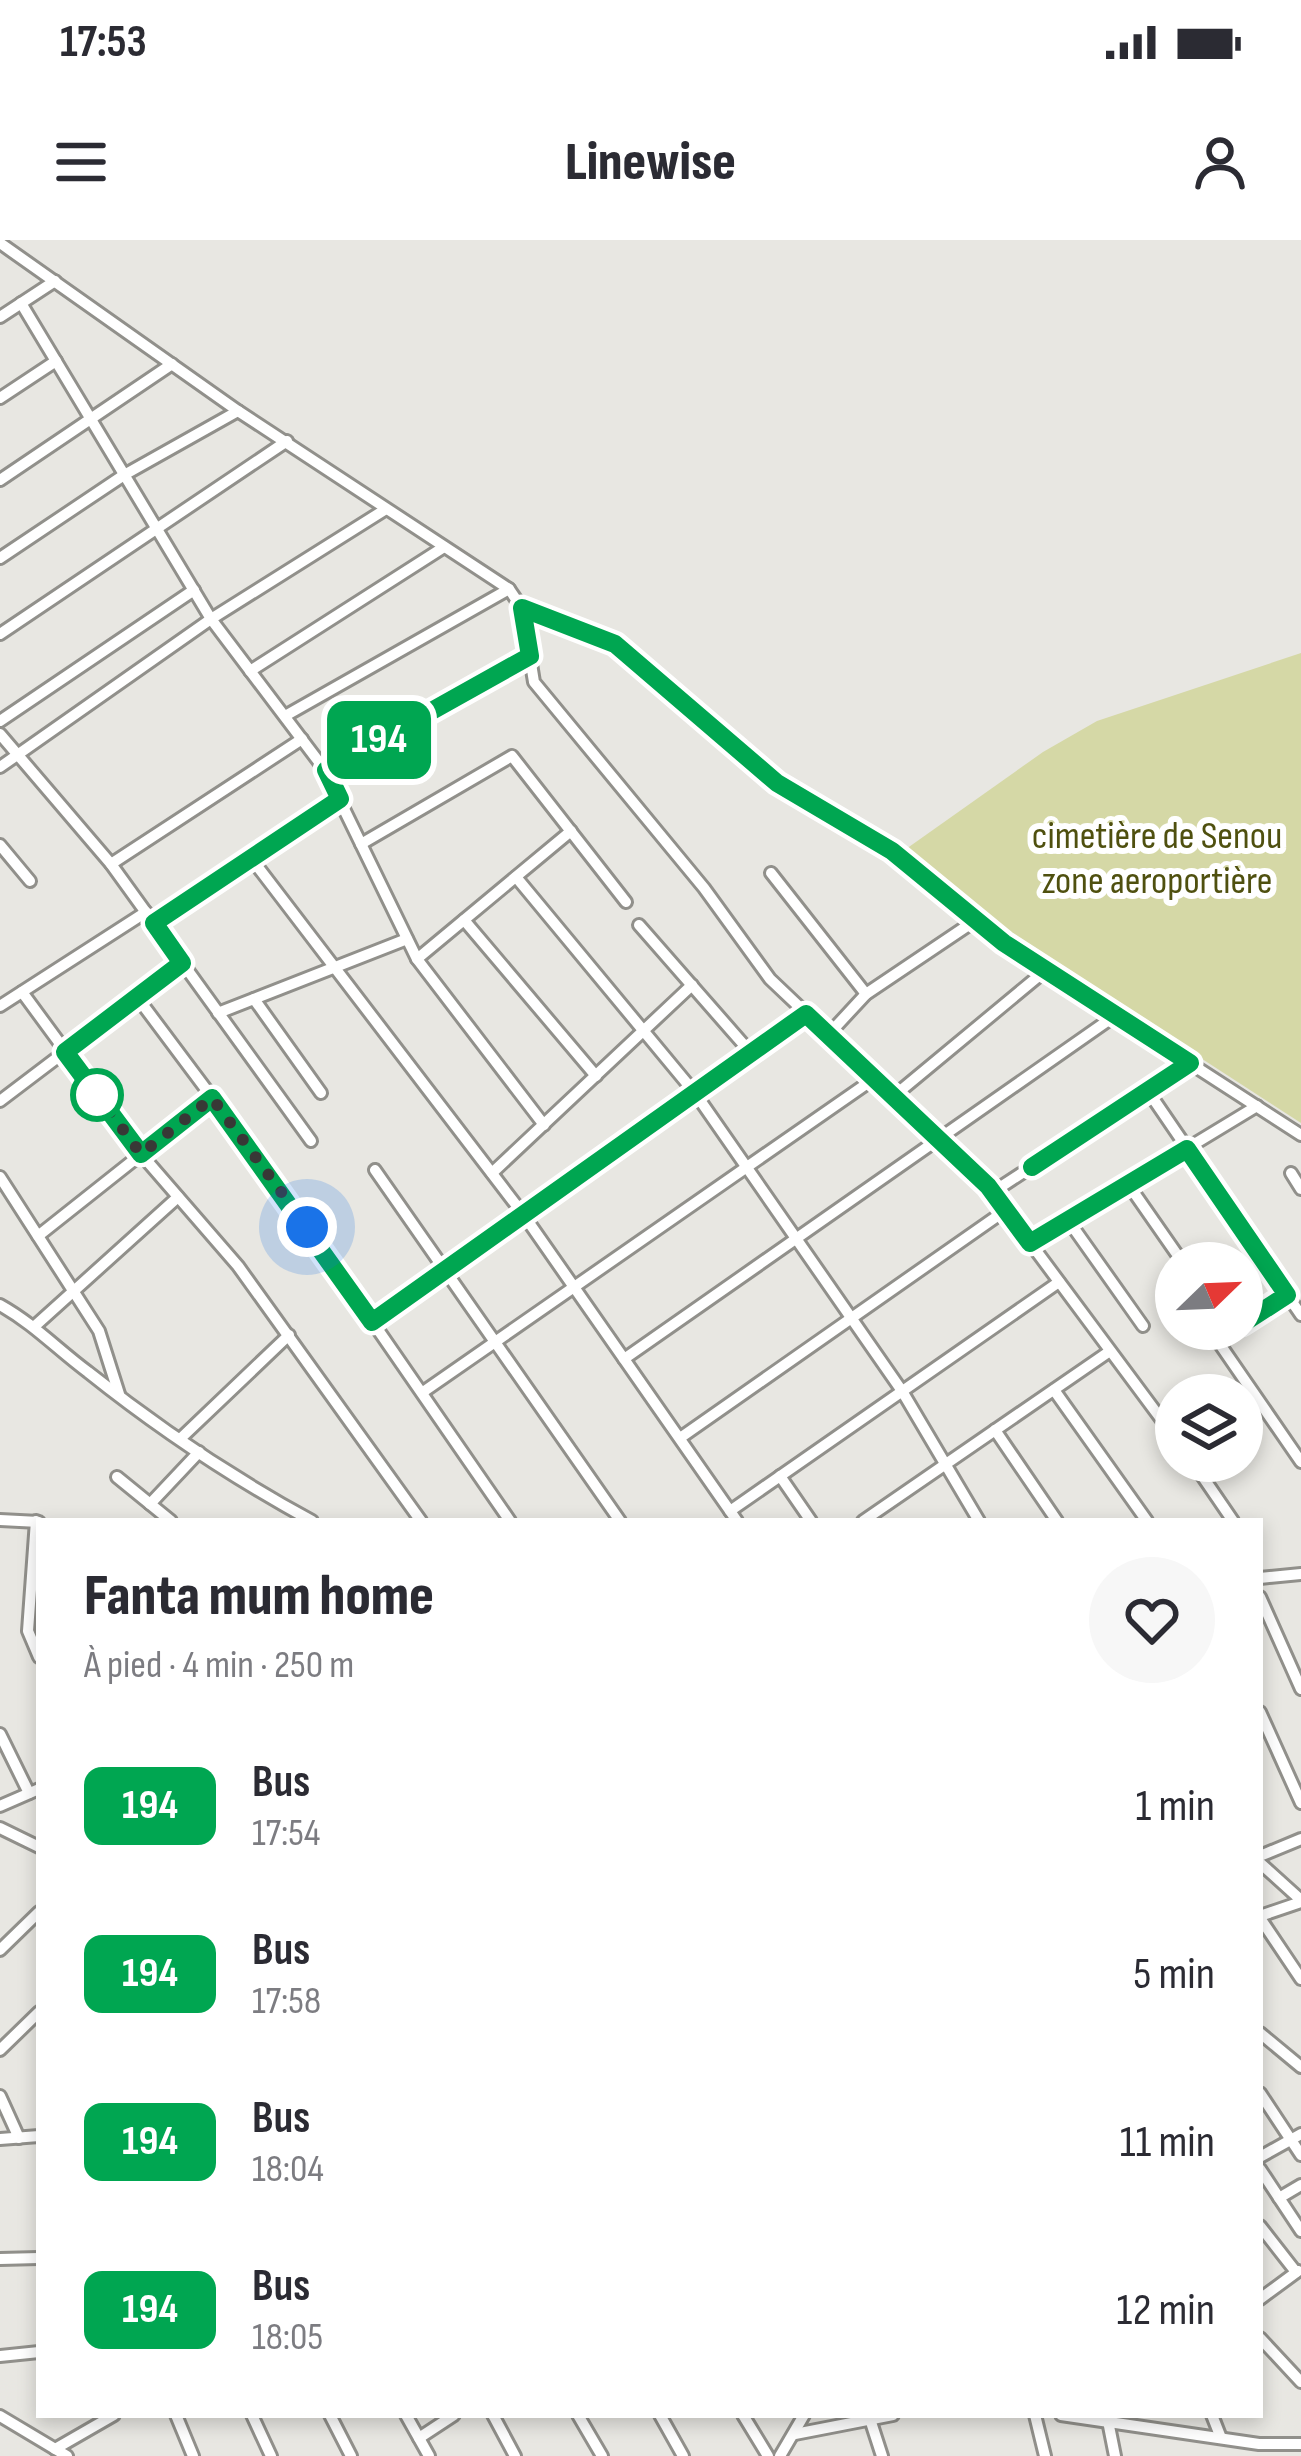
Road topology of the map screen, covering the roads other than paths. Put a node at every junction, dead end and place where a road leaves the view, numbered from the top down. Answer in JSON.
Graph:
{"nodes":[{"id":1,"x":0,"y":243,"type":"edge"},
{"id":2,"x":55,"y":281,"type":"junction"},
{"id":3,"x":21,"y":303,"type":"junction"},
{"id":4,"x":0,"y":317,"type":"edge"},
{"id":5,"x":56,"y":361,"type":"junction"},
{"id":6,"x":172,"y":364,"type":"junction"},
{"id":7,"x":0,"y":398,"type":"edge"},
{"id":8,"x":238,"y":410,"type":"junction"},
{"id":9,"x":91,"y":419,"type":"junction"},
{"id":10,"x":286,"y":441,"type":"junction"},
{"id":11,"x":124,"y":475,"type":"junction"},
{"id":12,"x":0,"y":480,"type":"edge"},
{"id":13,"x":386,"y":509,"type":"junction"},
{"id":14,"x":157,"y":529,"type":"junction"},
{"id":15,"x":444,"y":547,"type":"junction"},
{"id":16,"x":0,"y":558,"type":"edge"},
{"id":17,"x":509,"y":589,"type":"junction"},
{"id":18,"x":194,"y":590,"type":"junction"},
{"id":19,"x":522,"y":608,"type":"junction"},
{"id":20,"x":211,"y":619,"type":"junction"},
{"id":21,"x":0,"y":634,"type":"edge"},
{"id":22,"x":530,"y":656,"type":"junction"},
{"id":23,"x":250,"y":671,"type":"junction"},
{"id":24,"x":285,"y":716,"type":"junction"},
{"id":25,"x":0,"y":721,"type":"edge"},
{"id":26,"x":0,"y":734,"type":"edge"},
{"id":27,"x":302,"y":739,"type":"junction"},
{"id":28,"x":18,"y":754,"type":"junction"},
{"id":29,"x":0,"y":767,"type":"edge"},
{"id":30,"x":326,"y":770,"type":"junction"},
{"id":31,"x":340,"y":799,"type":"junction"},
{"id":32,"x":571,"y":831,"type":"junction"},
{"id":33,"x":361,"y":844,"type":"junction"},
{"id":34,"x":0,"y":845,"type":"edge"},
{"id":35,"x":251,"y":858,"type":"junction"},
{"id":36,"x":110,"y":863,"type":"junction"},
{"id":37,"x":771,"y":873,"type":"dead end"},
{"id":38,"x":516,"y":877,"type":"junction"},
{"id":39,"x":30,"y":881,"type":"dead end"},
{"id":40,"x":626,"y":902,"type":"dead end"},
{"id":41,"x":146,"y":912,"type":"junction"},
{"id":42,"x":464,"y":920,"type":"junction"},
{"id":43,"x":976,"y":920,"type":"junction"},
{"id":44,"x":154,"y":923,"type":"junction"},
{"id":45,"x":639,"y":925,"type":"dead end"},
{"id":46,"x":407,"y":939,"type":"junction"},
{"id":47,"x":417,"y":959,"type":"junction"},
{"id":48,"x":182,"y":963,"type":"junction"},
{"id":49,"x":334,"y":967,"type":"junction"},
{"id":50,"x":1046,"y":970,"type":"junction"},
{"id":51,"x":0,"y":985,"type":"edge"},
{"id":52,"x":692,"y":985,"type":"junction"},
{"id":53,"x":22,"y":992,"type":"junction"},
{"id":54,"x":866,"y":994,"type":"junction"},
{"id":55,"x":137,"y":998,"type":"junction"},
{"id":56,"x":254,"y":999,"type":"junction"},
{"id":57,"x":5,"y":1003,"type":"edge"},
{"id":58,"x":218,"y":1012,"type":"junction"},
{"id":59,"x":806,"y":1014,"type":"junction"},
{"id":60,"x":1116,"y":1015,"type":"junction"},
{"id":61,"x":644,"y":1031,"type":"junction"},
{"id":62,"x":828,"y":1035,"type":"junction"},
{"id":63,"x":65,"y":1052,"type":"junction"},
{"id":64,"x":752,"y":1053,"type":"junction"},
{"id":65,"x":1190,"y":1063,"type":"junction"},
{"id":66,"x":596,"y":1076,"type":"junction"},
{"id":67,"x":874,"y":1078,"type":"junction"},
{"id":68,"x":1148,"y":1091,"type":"junction"},
{"id":69,"x":321,"y":1093,"type":"dead end"},
{"id":70,"x":695,"y":1093,"type":"junction"},
{"id":71,"x":894,"y":1096,"type":"junction"},
{"id":72,"x":212,"y":1098,"type":"junction"},
{"id":73,"x":0,"y":1101,"type":"edge"},
{"id":74,"x":1257,"y":1106,"type":"junction"},
{"id":75,"x":544,"y":1125,"type":"junction"},
{"id":76,"x":1301,"y":1135,"type":"edge"},
{"id":77,"x":939,"y":1138,"type":"junction"},
{"id":78,"x":311,"y":1141,"type":"dead end"},
{"id":79,"x":1187,"y":1149,"type":"junction"},
{"id":80,"x":141,"y":1154,"type":"junction"},
{"id":81,"x":747,"y":1167,"type":"junction"},
{"id":82,"x":375,"y":1170,"type":"dead end"},
{"id":83,"x":1291,"y":1173,"type":"dead end"},
{"id":84,"x":492,"y":1174,"type":"junction"},
{"id":85,"x":0,"y":1178,"type":"edge"},
{"id":86,"x":1128,"y":1184,"type":"junction"},
{"id":87,"x":1301,"y":1189,"type":"edge"},
{"id":88,"x":993,"y":1192,"type":"junction"},
{"id":89,"x":178,"y":1197,"type":"junction"},
{"id":90,"x":1006,"y":1210,"type":"junction"},
{"id":91,"x":523,"y":1214,"type":"junction"},
{"id":92,"x":1068,"y":1220,"type":"junction"},
{"id":93,"x":38,"y":1236,"type":"junction"},
{"id":94,"x":798,"y":1242,"type":"junction"},
{"id":95,"x":1168,"y":1242,"type":"edge"},
{"id":96,"x":1030,"y":1243,"type":"junction"},
{"id":97,"x":446,"y":1269,"type":"junction"},
{"id":98,"x":1059,"y":1282,"type":"junction"},
{"id":99,"x":574,"y":1287,"type":"junction"},
{"id":100,"x":73,"y":1291,"type":"junction"},
{"id":101,"x":1287,"y":1295,"type":"junction"},
{"id":102,"x":0,"y":1305,"type":"edge"},
{"id":103,"x":1263,"y":1310,"type":"edge"},
{"id":104,"x":1301,"y":1316,"type":"edge"},
{"id":105,"x":852,"y":1318,"type":"junction"},
{"id":106,"x":372,"y":1322,"type":"junction"},
{"id":107,"x":35,"y":1324,"type":"junction"},
{"id":108,"x":1143,"y":1326,"type":"dead end"},
{"id":109,"x":289,"y":1335,"type":"junction"},
{"id":110,"x":496,"y":1341,"type":"junction"},
{"id":111,"x":1224,"y":1350,"type":"edge"},
{"id":112,"x":1110,"y":1351,"type":"junction"},
{"id":113,"x":624,"y":1359,"type":"junction"},
{"id":114,"x":1054,"y":1390,"type":"junction"},
{"id":115,"x":902,"y":1391,"type":"junction"},
{"id":116,"x":423,"y":1392,"type":"junction"},
{"id":117,"x":119,"y":1395,"type":"junction"},
{"id":118,"x":1155,"y":1411,"type":"edge"},
{"id":119,"x":995,"y":1430,"type":"junction"},
{"id":120,"x":680,"y":1438,"type":"junction"},
{"id":121,"x":180,"y":1439,"type":"junction"},
{"id":122,"x":199,"y":1452,"type":"junction"},
{"id":123,"x":1301,"y":1462,"type":"edge"},
{"id":124,"x":946,"y":1465,"type":"junction"},
{"id":125,"x":117,"y":1477,"type":"dead end"},
{"id":126,"x":780,"y":1477,"type":"junction"},
{"id":127,"x":1206,"y":1482,"type":"edge"},
{"id":128,"x":150,"y":1504,"type":"junction"},
{"id":129,"x":882,"y":1508,"type":"junction"},
{"id":130,"x":734,"y":1516,"type":"edge"},
{"id":131,"x":167,"y":1518,"type":"edge"},
{"id":132,"x":307,"y":1518,"type":"edge"},
{"id":133,"x":419,"y":1518,"type":"edge"},
{"id":134,"x":508,"y":1518,"type":"edge"},
{"id":135,"x":618,"y":1518,"type":"edge"},
{"id":136,"x":809,"y":1518,"type":"edge"},
{"id":137,"x":867,"y":1518,"type":"edge"},
{"id":138,"x":890,"y":1518,"type":"edge"},
{"id":139,"x":977,"y":1518,"type":"edge"},
{"id":140,"x":1055,"y":1518,"type":"edge"},
{"id":141,"x":1145,"y":1518,"type":"edge"},
{"id":142,"x":1231,"y":1518,"type":"edge"},
{"id":143,"x":0,"y":1520,"type":"edge"},
{"id":144,"x":36,"y":1521,"type":"edge"},
{"id":145,"x":36,"y":1543,"type":"edge"},
{"id":146,"x":1301,"y":1574,"type":"edge"},
{"id":147,"x":1263,"y":1575,"type":"edge"},
{"id":148,"x":1263,"y":1604,"type":"edge"},
{"id":149,"x":36,"y":1650,"type":"edge"},
{"id":150,"x":1301,"y":1689,"type":"edge"},
{"id":151,"x":1263,"y":1719,"type":"edge"},
{"id":152,"x":0,"y":1734,"type":"edge"},
{"id":153,"x":34,"y":1791,"type":"edge"},
{"id":154,"x":1301,"y":1803,"type":"edge"},
{"id":155,"x":0,"y":1806,"type":"edge"},
{"id":156,"x":0,"y":1828,"type":"edge"},
{"id":157,"x":1301,"y":1839,"type":"edge"},
{"id":158,"x":36,"y":1846,"type":"edge"},
{"id":159,"x":1263,"y":1858,"type":"edge"},
{"id":160,"x":1263,"y":1862,"type":"edge"},
{"id":161,"x":1301,"y":1901,"type":"edge"},
{"id":162,"x":36,"y":1915,"type":"edge"},
{"id":163,"x":1263,"y":1916,"type":"edge"},
{"id":164,"x":1263,"y":1921,"type":"edge"},
{"id":165,"x":0,"y":1950,"type":"edge"},
{"id":166,"x":1301,"y":1978,"type":"edge"},
{"id":167,"x":34,"y":2017,"type":"edge"},
{"id":168,"x":1263,"y":2035,"type":"edge"},
{"id":169,"x":0,"y":2050,"type":"edge"},
{"id":170,"x":1301,"y":2067,"type":"edge"},
{"id":171,"x":0,"y":2096,"type":"edge"},
{"id":172,"x":1263,"y":2097,"type":"edge"},
{"id":173,"x":36,"y":2136,"type":"edge"},
{"id":174,"x":1296,"y":2136,"type":"edge"},
{"id":175,"x":19,"y":2138,"type":"junction"},
{"id":176,"x":0,"y":2139,"type":"edge"},
{"id":177,"x":1263,"y":2155,"type":"edge"},
{"id":178,"x":1301,"y":2155,"type":"edge"},
{"id":179,"x":1263,"y":2174,"type":"edge"},
{"id":180,"x":1301,"y":2186,"type":"edge"},
{"id":181,"x":1279,"y":2198,"type":"junction"},
{"id":182,"x":1263,"y":2230,"type":"edge"},
{"id":183,"x":1301,"y":2230,"type":"edge"},
{"id":184,"x":36,"y":2258,"type":"edge"},
{"id":185,"x":0,"y":2259,"type":"edge"},
{"id":186,"x":1298,"y":2271,"type":"edge"},
{"id":187,"x":1263,"y":2297,"type":"edge"},
{"id":188,"x":1263,"y":2341,"type":"edge"},
{"id":189,"x":36,"y":2352,"type":"edge"},
{"id":190,"x":0,"y":2356,"type":"edge"},
{"id":191,"x":1301,"y":2361,"type":"edge"},
{"id":192,"x":1289,"y":2369,"type":"junction"},
{"id":193,"x":1301,"y":2382,"type":"edge"},
{"id":194,"x":0,"y":2416,"type":"edge"},
{"id":195,"x":105,"y":2418,"type":"edge"},
{"id":196,"x":177,"y":2418,"type":"edge"},
{"id":197,"x":253,"y":2418,"type":"edge"},
{"id":198,"x":332,"y":2418,"type":"edge"},
{"id":199,"x":408,"y":2418,"type":"edge"},
{"id":200,"x":449,"y":2418,"type":"edge"},
{"id":201,"x":495,"y":2418,"type":"edge"},
{"id":202,"x":580,"y":2418,"type":"edge"},
{"id":203,"x":662,"y":2418,"type":"edge"},
{"id":204,"x":744,"y":2418,"type":"edge"},
{"id":205,"x":803,"y":2418,"type":"edge"},
{"id":206,"x":879,"y":2418,"type":"edge"},
{"id":207,"x":1036,"y":2418,"type":"edge"},
{"id":208,"x":1084,"y":2418,"type":"edge"},
{"id":209,"x":1213,"y":2418,"type":"edge"},
{"id":210,"x":870,"y":2420,"type":"junction"},
{"id":211,"x":1108,"y":2421,"type":"junction"},
{"id":212,"x":1144,"y":2421,"type":"edge"},
{"id":213,"x":795,"y":2434,"type":"junction"},
{"id":214,"x":419,"y":2438,"type":"junction"},
{"id":215,"x":1221,"y":2438,"type":"junction"},
{"id":216,"x":1301,"y":2444,"type":"edge"},
{"id":217,"x":61,"y":2452,"type":"edge"},
{"id":218,"x":193,"y":2456,"type":"edge"},
{"id":219,"x":271,"y":2456,"type":"edge"},
{"id":220,"x":351,"y":2456,"type":"edge"},
{"id":221,"x":429,"y":2456,"type":"edge"},
{"id":222,"x":515,"y":2456,"type":"edge"},
{"id":223,"x":602,"y":2456,"type":"edge"},
{"id":224,"x":683,"y":2456,"type":"edge"},
{"id":225,"x":768,"y":2456,"type":"edge"},
{"id":226,"x":780,"y":2456,"type":"edge"},
{"id":227,"x":881,"y":2456,"type":"edge"},
{"id":228,"x":1045,"y":2456,"type":"edge"},
{"id":229,"x":1115,"y":2456,"type":"edge"}],
"edges":[{"from":1,"to":2,"type":"street"},
{"from":2,"to":3,"type":"street"},
{"from":2,"to":6,"type":"street"},
{"from":3,"to":4,"type":"street"},
{"from":3,"to":5,"type":"street"},
{"from":5,"to":7,"type":"street"},
{"from":5,"to":9,"type":"street"},
{"from":6,"to":8,"type":"street"},
{"from":6,"to":9,"type":"street"},
{"from":8,"to":10,"type":"street"},
{"from":8,"to":11,"type":"street"},
{"from":9,"to":11,"type":"street"},
{"from":9,"to":12,"type":"street"},
{"from":10,"to":13,"type":"street"},
{"from":10,"to":14,"type":"street"},
{"from":11,"to":14,"type":"street"},
{"from":11,"to":16,"type":"street"},
{"from":13,"to":15,"type":"street"},
{"from":13,"to":20,"type":"street"},
{"from":14,"to":18,"type":"street"},
{"from":14,"to":21,"type":"street"},
{"from":15,"to":17,"type":"street"},
{"from":15,"to":23,"type":"street"},
{"from":17,"to":19,"type":"street"},
{"from":17,"to":24,"type":"street"},
{"from":18,"to":20,"type":"street"},
{"from":18,"to":25,"type":"street"},
{"from":19,"to":22,"type":"street"},
{"from":19,"to":43,"type":"street"},
{"from":20,"to":23,"type":"street"},
{"from":20,"to":28,"type":"street"},
{"from":22,"to":30,"type":"street"},
{"from":22,"to":59,"type":"street"},
{"from":23,"to":24,"type":"street"},
{"from":24,"to":27,"type":"street"},
{"from":26,"to":28,"type":"street"},
{"from":27,"to":30,"type":"street"},
{"from":27,"to":36,"type":"street"},
{"from":28,"to":29,"type":"street"},
{"from":28,"to":36,"type":"street"},
{"from":30,"to":31,"type":"street"},
{"from":31,"to":33,"type":"street"},
{"from":31,"to":35,"type":"street"},
{"from":32,"to":33,"type":"street"},
{"from":32,"to":38,"type":"street"},
{"from":32,"to":40,"type":"street"},
{"from":33,"to":46,"type":"street"},
{"from":34,"to":39,"type":"street"},
{"from":35,"to":44,"type":"street"},
{"from":35,"to":49,"type":"street"},
{"from":36,"to":41,"type":"street"},
{"from":37,"to":54,"type":"street"},
{"from":38,"to":42,"type":"street"},
{"from":38,"to":61,"type":"street"},
{"from":41,"to":44,"type":"street"},
{"from":41,"to":53,"type":"street"},
{"from":42,"to":47,"type":"street"},
{"from":42,"to":66,"type":"street"},
{"from":43,"to":50,"type":"street"},
{"from":43,"to":54,"type":"street"},
{"from":44,"to":48,"type":"street"},
{"from":45,"to":52,"type":"street"},
{"from":46,"to":47,"type":"street"},
{"from":46,"to":49,"type":"street"},
{"from":47,"to":75,"type":"street"},
{"from":48,"to":55,"type":"street"},
{"from":48,"to":58,"type":"street"},
{"from":49,"to":56,"type":"street"},
{"from":49,"to":84,"type":"street"},
{"from":50,"to":60,"type":"street"},
{"from":50,"to":71,"type":"street"},
{"from":51,"to":57,"type":"street"},
{"from":52,"to":61,"type":"street"},
{"from":52,"to":64,"type":"street"},
{"from":53,"to":57,"type":"street"},
{"from":53,"to":63,"type":"street"},
{"from":54,"to":62,"type":"street"},
{"from":55,"to":63,"type":"street"},
{"from":55,"to":72,"type":"street"},
{"from":56,"to":58,"type":"street"},
{"from":56,"to":69,"type":"street"},
{"from":58,"to":78,"type":"street"},
{"from":59,"to":62,"type":"street"},
{"from":59,"to":64,"type":"street"},
{"from":60,"to":65,"type":"street"},
{"from":60,"to":77,"type":"street"},
{"from":61,"to":66,"type":"street"},
{"from":61,"to":70,"type":"street"},
{"from":62,"to":67,"type":"street"},
{"from":63,"to":73,"type":"street"},
{"from":63,"to":80,"type":"street"},
{"from":64,"to":70,"type":"street"},
{"from":65,"to":68,"type":"street"},
{"from":65,"to":74,"type":"street"},
{"from":66,"to":75,"type":"street"},
{"from":67,"to":71,"type":"street"},
{"from":67,"to":81,"type":"street"},
{"from":68,"to":79,"type":"street"},
{"from":68,"to":88,"type":"street"},
{"from":70,"to":81,"type":"street"},
{"from":70,"to":91,"type":"street"},
{"from":71,"to":77,"type":"street"},
{"from":72,"to":80,"type":"street"},
{"from":72,"to":106,"type":"street"},
{"from":74,"to":76,"type":"street"},
{"from":74,"to":79,"type":"street"},
{"from":75,"to":84,"type":"street"},
{"from":77,"to":88,"type":"street"},
{"from":77,"to":94,"type":"street"},
{"from":79,"to":86,"type":"street"},
{"from":79,"to":101,"type":"street"},
{"from":80,"to":89,"type":"street"},
{"from":80,"to":93,"type":"street"},
{"from":81,"to":94,"type":"street"},
{"from":81,"to":99,"type":"street"},
{"from":82,"to":97,"type":"street"},
{"from":83,"to":87,"type":"street"},
{"from":84,"to":91,"type":"street"},
{"from":85,"to":93,"type":"street"},
{"from":86,"to":92,"type":"street"},
{"from":86,"to":95,"type":"street"},
{"from":88,"to":90,"type":"street"},
{"from":89,"to":100,"type":"street"},
{"from":89,"to":109,"type":"street"},
{"from":90,"to":96,"type":"street"},
{"from":90,"to":105,"type":"street"},
{"from":91,"to":97,"type":"street"},
{"from":91,"to":99,"type":"street"},
{"from":92,"to":96,"type":"street"},
{"from":92,"to":108,"type":"street"},
{"from":93,"to":100,"type":"street"},
{"from":94,"to":105,"type":"street"},
{"from":94,"to":113,"type":"street"},
{"from":96,"to":98,"type":"street"},
{"from":97,"to":106,"type":"street"},
{"from":97,"to":110,"type":"street"},
{"from":98,"to":112,"type":"street"},
{"from":98,"to":115,"type":"street"},
{"from":99,"to":110,"type":"street"},
{"from":99,"to":113,"type":"street"},
{"from":100,"to":107,"type":"street"},
{"from":100,"to":117,"type":"street"},
{"from":101,"to":103,"type":"street"},
{"from":101,"to":104,"type":"street"},
{"from":102,"to":107,"type":"street"},
{"from":105,"to":115,"type":"street"},
{"from":105,"to":120,"type":"street"},
{"from":106,"to":116,"type":"street"},
{"from":107,"to":117,"type":"street"},
{"from":109,"to":121,"type":"street"},
{"from":109,"to":133,"type":"street"},
{"from":110,"to":116,"type":"street"},
{"from":110,"to":135,"type":"street"},
{"from":111,"to":123,"type":"street"},
{"from":112,"to":114,"type":"street"},
{"from":112,"to":118,"type":"street"},
{"from":113,"to":120,"type":"street"},
{"from":114,"to":119,"type":"street"},
{"from":114,"to":141,"type":"street"},
{"from":115,"to":124,"type":"street"},
{"from":115,"to":126,"type":"street"},
{"from":116,"to":134,"type":"street"},
{"from":117,"to":121,"type":"street"},
{"from":119,"to":124,"type":"street"},
{"from":119,"to":140,"type":"street"},
{"from":120,"to":130,"type":"street"},
{"from":121,"to":122,"type":"street"},
{"from":122,"to":128,"type":"street"},
{"from":122,"to":132,"type":"street"},
{"from":124,"to":129,"type":"street"},
{"from":124,"to":139,"type":"street"},
{"from":125,"to":128,"type":"street"},
{"from":126,"to":130,"type":"street"},
{"from":126,"to":136,"type":"street"},
{"from":127,"to":142,"type":"street"},
{"from":128,"to":131,"type":"street"},
{"from":129,"to":137,"type":"street"},
{"from":129,"to":138,"type":"street"},
{"from":143,"to":144,"type":"street"},
{"from":145,"to":149,"type":"street"},
{"from":146,"to":147,"type":"street"},
{"from":148,"to":150,"type":"street"},
{"from":151,"to":154,"type":"street"},
{"from":152,"to":153,"type":"street"},
{"from":153,"to":155,"type":"street"},
{"from":156,"to":158,"type":"street"},
{"from":157,"to":159,"type":"street"},
{"from":160,"to":161,"type":"street"},
{"from":161,"to":163,"type":"street"},
{"from":162,"to":165,"type":"street"},
{"from":164,"to":166,"type":"street"},
{"from":167,"to":169,"type":"street"},
{"from":168,"to":170,"type":"street"},
{"from":171,"to":175,"type":"street"},
{"from":172,"to":174,"type":"street"},
{"from":173,"to":175,"type":"street"},
{"from":174,"to":177,"type":"street"},
{"from":174,"to":178,"type":"street"},
{"from":175,"to":176,"type":"street"},
{"from":179,"to":181,"type":"street"},
{"from":180,"to":181,"type":"street"},
{"from":181,"to":183,"type":"street"},
{"from":182,"to":186,"type":"street"},
{"from":184,"to":185,"type":"street"},
{"from":186,"to":187,"type":"street"},
{"from":188,"to":192,"type":"street"},
{"from":189,"to":190,"type":"street"},
{"from":191,"to":192,"type":"street"},
{"from":192,"to":193,"type":"street"},
{"from":194,"to":217,"type":"street"},
{"from":195,"to":217,"type":"street"},
{"from":196,"to":218,"type":"street"},
{"from":197,"to":219,"type":"street"},
{"from":198,"to":220,"type":"street"},
{"from":199,"to":214,"type":"street"},
{"from":200,"to":214,"type":"street"},
{"from":201,"to":222,"type":"street"},
{"from":202,"to":223,"type":"street"},
{"from":203,"to":224,"type":"street"},
{"from":204,"to":225,"type":"street"},
{"from":205,"to":213,"type":"street"},
{"from":206,"to":210,"type":"street"},
{"from":207,"to":228,"type":"street"},
{"from":208,"to":211,"type":"street"},
{"from":209,"to":215,"type":"street"},
{"from":210,"to":213,"type":"street"},
{"from":210,"to":227,"type":"street"},
{"from":211,"to":212,"type":"street"},
{"from":211,"to":229,"type":"street"},
{"from":212,"to":215,"type":"street"},
{"from":213,"to":226,"type":"street"},
{"from":214,"to":221,"type":"street"},
{"from":215,"to":216,"type":"street"}]}
